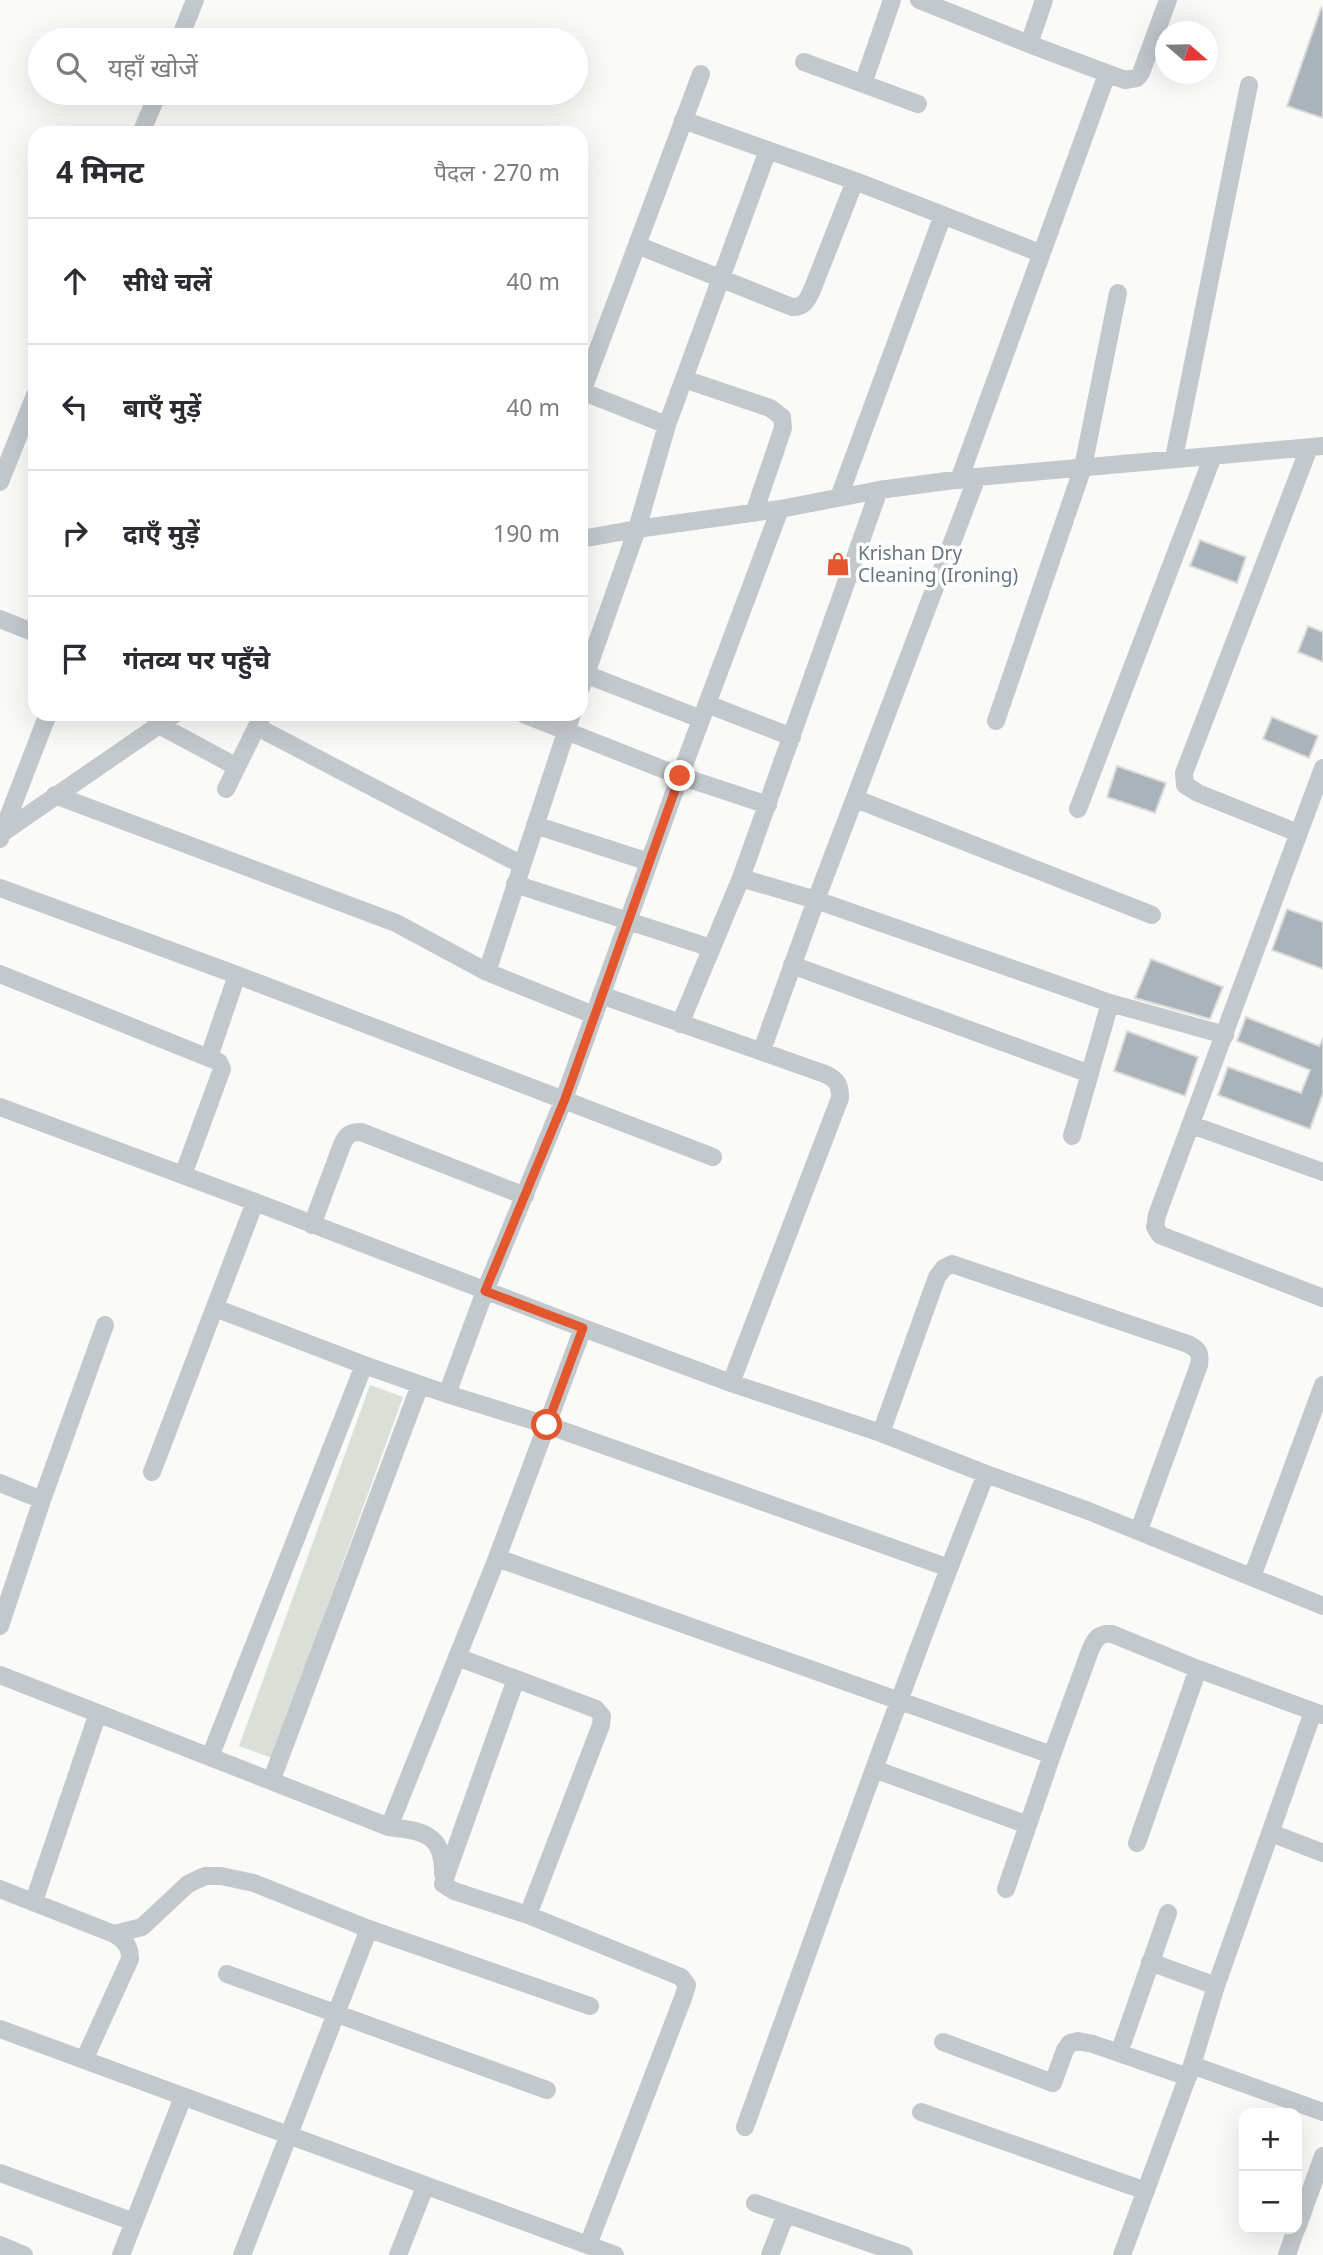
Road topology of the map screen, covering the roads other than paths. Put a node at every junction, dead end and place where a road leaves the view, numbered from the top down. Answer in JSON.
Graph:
{"nodes":[{"id":1,"x":195,"y":0,"type":"edge"},
{"id":2,"x":892,"y":0,"type":"edge"},
{"id":3,"x":918,"y":0,"type":"edge"},
{"id":4,"x":1044,"y":0,"type":"edge"},
{"id":5,"x":1168,"y":0,"type":"edge"},
{"id":6,"x":184,"y":28,"type":"edge"},
{"id":7,"x":1029,"y":44,"type":"junction"},
{"id":8,"x":804,"y":62,"type":"dead end"},
{"id":9,"x":701,"y":74,"type":"dead end"},
{"id":10,"x":1107,"y":74,"type":"junction"},
{"id":11,"x":863,"y":84,"type":"junction"},
{"id":12,"x":1249,"y":85,"type":"dead end"},
{"id":13,"x":918,"y":104,"type":"dead end"},
{"id":14,"x":153,"y":105,"type":"edge"},
{"id":15,"x":683,"y":120,"type":"junction"},
{"id":16,"x":144,"y":126,"type":"edge"},
{"id":17,"x":768,"y":150,"type":"junction"},
{"id":18,"x":855,"y":181,"type":"junction"},
{"id":19,"x":943,"y":215,"type":"junction"},
{"id":20,"x":637,"y":245,"type":"junction"},
{"id":21,"x":1040,"y":253,"type":"junction"},
{"id":22,"x":722,"y":278,"type":"junction"},
{"id":23,"x":1118,"y":293,"type":"dead end"},
{"id":24,"x":588,"y":375,"type":"edge"},
{"id":25,"x":684,"y":379,"type":"junction"},
{"id":26,"x":588,"y":393,"type":"edge"},
{"id":27,"x":28,"y":412,"type":"edge"},
{"id":28,"x":667,"y":425,"type":"junction"},
{"id":29,"x":1316,"y":447,"type":"edge"},
{"id":30,"x":1213,"y":456,"type":"junction"},
{"id":31,"x":1174,"y":458,"type":"junction"},
{"id":32,"x":1083,"y":467,"type":"junction"},
{"id":33,"x":968,"y":479,"type":"junction"},
{"id":34,"x":0,"y":482,"type":"edge"},
{"id":35,"x":879,"y":491,"type":"junction"},
{"id":36,"x":839,"y":497,"type":"junction"},
{"id":37,"x":780,"y":509,"type":"junction"},
{"id":38,"x":754,"y":513,"type":"junction"},
{"id":39,"x":637,"y":529,"type":"junction"},
{"id":40,"x":588,"y":538,"type":"edge"},
{"id":41,"x":0,"y":619,"type":"edge"},
{"id":42,"x":28,"y":630,"type":"edge"},
{"id":43,"x":588,"y":667,"type":"edge"},
{"id":44,"x":588,"y":682,"type":"edge"},
{"id":45,"x":704,"y":712,"type":"junction"},
{"id":46,"x":45,"y":721,"type":"edge"},
{"id":47,"x":165,"y":721,"type":"edge"},
{"id":48,"x":260,"y":721,"type":"edge"},
{"id":49,"x":262,"y":721,"type":"edge"},
{"id":50,"x":539,"y":721,"type":"edge"},
{"id":51,"x":570,"y":721,"type":"edge"},
{"id":52,"x":996,"y":721,"type":"dead end"},
{"id":53,"x":159,"y":725,"type":"junction"},
{"id":54,"x":566,"y":733,"type":"junction"},
{"id":55,"x":792,"y":737,"type":"junction"},
{"id":56,"x":237,"y":767,"type":"junction"},
{"id":57,"x":1323,"y":768,"type":"edge"},
{"id":58,"x":680,"y":776,"type":"junction"},
{"id":59,"x":226,"y":789,"type":"dead end"},
{"id":60,"x":55,"y":795,"type":"junction"},
{"id":61,"x":856,"y":799,"type":"junction"},
{"id":62,"x":768,"y":805,"type":"junction"},
{"id":63,"x":1078,"y":810,"type":"dead end"},
{"id":64,"x":536,"y":825,"type":"junction"},
{"id":65,"x":1298,"y":833,"type":"junction"},
{"id":66,"x":1,"y":836,"type":"edge"},
{"id":67,"x":649,"y":862,"type":"junction"},
{"id":68,"x":522,"y":865,"type":"junction"},
{"id":69,"x":741,"y":877,"type":"junction"},
{"id":70,"x":515,"y":884,"type":"junction"},
{"id":71,"x":0,"y":888,"type":"edge"},
{"id":72,"x":816,"y":900,"type":"junction"},
{"id":73,"x":1152,"y":915,"type":"dead end"},
{"id":74,"x":628,"y":922,"type":"junction"},
{"id":75,"x":712,"y":948,"type":"junction"},
{"id":76,"x":792,"y":965,"type":"junction"},
{"id":77,"x":487,"y":972,"type":"junction"},
{"id":78,"x":0,"y":974,"type":"edge"},
{"id":79,"x":237,"y":975,"type":"junction"},
{"id":80,"x":601,"y":995,"type":"junction"},
{"id":81,"x":1110,"y":1003,"type":"junction"},
{"id":82,"x":594,"y":1015,"type":"junction"},
{"id":83,"x":680,"y":1024,"type":"junction"},
{"id":84,"x":1225,"y":1035,"type":"junction"},
{"id":85,"x":762,"y":1050,"type":"junction"},
{"id":86,"x":209,"y":1057,"type":"junction"},
{"id":87,"x":1090,"y":1074,"type":"junction"},
{"id":88,"x":565,"y":1099,"type":"junction"},
{"id":89,"x":0,"y":1107,"type":"edge"},
{"id":90,"x":1192,"y":1125,"type":"junction"},
{"id":91,"x":1072,"y":1136,"type":"dead end"},
{"id":92,"x":713,"y":1157,"type":"dead end"},
{"id":93,"x":1323,"y":1172,"type":"edge"},
{"id":94,"x":183,"y":1175,"type":"junction"},
{"id":95,"x":526,"y":1196,"type":"junction"},
{"id":96,"x":255,"y":1202,"type":"junction"},
{"id":97,"x":313,"y":1225,"type":"junction"},
{"id":98,"x":485,"y":1291,"type":"junction"},
{"id":99,"x":1323,"y":1298,"type":"edge"},
{"id":100,"x":215,"y":1308,"type":"junction"},
{"id":101,"x":105,"y":1325,"type":"dead end"},
{"id":102,"x":583,"y":1328,"type":"junction"},
{"id":103,"x":364,"y":1365,"type":"junction"},
{"id":104,"x":731,"y":1383,"type":"junction"},
{"id":105,"x":421,"y":1385,"type":"junction"},
{"id":106,"x":1323,"y":1385,"type":"edge"},
{"id":107,"x":447,"y":1394,"type":"junction"},
{"id":108,"x":547,"y":1425,"type":"junction"},
{"id":109,"x":881,"y":1433,"type":"junction"},
{"id":110,"x":152,"y":1472,"type":"dead end"},
{"id":111,"x":986,"y":1474,"type":"junction"},
{"id":112,"x":0,"y":1483,"type":"edge"},
{"id":113,"x":42,"y":1500,"type":"junction"},
{"id":114,"x":1139,"y":1530,"type":"junction"},
{"id":115,"x":497,"y":1558,"type":"junction"},
{"id":116,"x":949,"y":1568,"type":"junction"},
{"id":117,"x":1252,"y":1577,"type":"junction"},
{"id":118,"x":1323,"y":1606,"type":"edge"},
{"id":119,"x":0,"y":1626,"type":"edge"},
{"id":120,"x":457,"y":1657,"type":"junction"},
{"id":121,"x":1198,"y":1669,"type":"junction"},
{"id":122,"x":0,"y":1675,"type":"edge"},
{"id":123,"x":516,"y":1679,"type":"junction"},
{"id":124,"x":900,"y":1702,"type":"junction"},
{"id":125,"x":98,"y":1713,"type":"junction"},
{"id":126,"x":1318,"y":1714,"type":"edge"},
{"id":127,"x":1052,"y":1755,"type":"junction"},
{"id":128,"x":210,"y":1756,"type":"junction"},
{"id":129,"x":874,"y":1769,"type":"junction"},
{"id":130,"x":272,"y":1779,"type":"junction"},
{"id":131,"x":1028,"y":1825,"type":"junction"},
{"id":132,"x":389,"y":1827,"type":"junction"},
{"id":133,"x":1271,"y":1833,"type":"junction"},
{"id":134,"x":1137,"y":1843,"type":"dead end"},
{"id":135,"x":1323,"y":1853,"type":"edge"},
{"id":136,"x":443,"y":1884,"type":"junction"},
{"id":137,"x":0,"y":1889,"type":"edge"},
{"id":138,"x":1006,"y":1889,"type":"dead end"},
{"id":139,"x":34,"y":1901,"type":"junction"},
{"id":140,"x":1168,"y":1913,"type":"dead end"},
{"id":141,"x":528,"y":1915,"type":"junction"},
{"id":142,"x":369,"y":1929,"type":"junction"},
{"id":143,"x":114,"y":1934,"type":"junction"},
{"id":144,"x":1150,"y":1962,"type":"junction"},
{"id":145,"x":227,"y":1974,"type":"dead end"},
{"id":146,"x":1216,"y":1986,"type":"junction"},
{"id":147,"x":590,"y":2006,"type":"dead end"},
{"id":148,"x":338,"y":2013,"type":"junction"},
{"id":149,"x":0,"y":2029,"type":"edge"},
{"id":150,"x":943,"y":2042,"type":"dead end"},
{"id":151,"x":1119,"y":2053,"type":"junction"},
{"id":152,"x":84,"y":2060,"type":"junction"},
{"id":153,"x":1190,"y":2071,"type":"junction"},
{"id":154,"x":547,"y":2090,"type":"dead end"},
{"id":155,"x":183,"y":2097,"type":"junction"},
{"id":156,"x":921,"y":2112,"type":"dead end"},
{"id":157,"x":1323,"y":2112,"type":"edge"},
{"id":158,"x":746,"y":2127,"type":"dead end"},
{"id":159,"x":290,"y":2135,"type":"junction"},
{"id":160,"x":1323,"y":2156,"type":"edge"},
{"id":161,"x":0,"y":2174,"type":"edge"},
{"id":162,"x":425,"y":2186,"type":"junction"},
{"id":163,"x":1146,"y":2191,"type":"junction"},
{"id":164,"x":755,"y":2203,"type":"dead end"},
{"id":165,"x":786,"y":2214,"type":"junction"},
{"id":166,"x":1302,"y":2214,"type":"edge"},
{"id":167,"x":134,"y":2222,"type":"junction"},
{"id":168,"x":1295,"y":2234,"type":"edge"},
{"id":169,"x":0,"y":2245,"type":"edge"},
{"id":170,"x":588,"y":2245,"type":"junction"},
{"id":171,"x":24,"y":2255,"type":"edge"},
{"id":172,"x":121,"y":2255,"type":"edge"},
{"id":173,"x":242,"y":2255,"type":"edge"},
{"id":174,"x":398,"y":2255,"type":"edge"},
{"id":175,"x":615,"y":2255,"type":"edge"},
{"id":176,"x":770,"y":2255,"type":"edge"},
{"id":177,"x":904,"y":2255,"type":"edge"},
{"id":178,"x":1122,"y":2255,"type":"edge"},
{"id":179,"x":1287,"y":2255,"type":"edge"}],
"edges":[{"from":1,"to":6,"type":"street"},
{"from":2,"to":11,"type":"street"},
{"from":3,"to":7,"type":"street"},
{"from":4,"to":7,"type":"street"},
{"from":5,"to":10,"type":"street"},
{"from":7,"to":10,"type":"street"},
{"from":8,"to":11,"type":"street"},
{"from":9,"to":15,"type":"street"},
{"from":10,"to":21,"type":"street"},
{"from":11,"to":13,"type":"street"},
{"from":12,"to":31,"type":"street"},
{"from":14,"to":16,"type":"street"},
{"from":15,"to":17,"type":"street"},
{"from":15,"to":20,"type":"street"},
{"from":17,"to":18,"type":"street"},
{"from":17,"to":22,"type":"street"},
{"from":18,"to":19,"type":"street"},
{"from":18,"to":22,"type":"street"},
{"from":19,"to":21,"type":"street"},
{"from":19,"to":36,"type":"street"},
{"from":20,"to":22,"type":"street"},
{"from":20,"to":24,"type":"street"},
{"from":21,"to":33,"type":"street"},
{"from":22,"to":25,"type":"street"},
{"from":23,"to":32,"type":"street"},
{"from":25,"to":28,"type":"street"},
{"from":25,"to":38,"type":"street"},
{"from":26,"to":28,"type":"street"},
{"from":27,"to":34,"type":"street"},
{"from":28,"to":39,"type":"street"},
{"from":29,"to":30,"type":"street"},
{"from":29,"to":65,"type":"street"},
{"from":30,"to":31,"type":"street"},
{"from":30,"to":63,"type":"street"},
{"from":31,"to":32,"type":"street"},
{"from":32,"to":33,"type":"street"},
{"from":32,"to":52,"type":"street"},
{"from":33,"to":35,"type":"street"},
{"from":33,"to":61,"type":"street"},
{"from":35,"to":36,"type":"street"},
{"from":35,"to":55,"type":"street"},
{"from":36,"to":37,"type":"street"},
{"from":37,"to":38,"type":"street"},
{"from":37,"to":45,"type":"street"},
{"from":38,"to":39,"type":"street"},
{"from":39,"to":40,"type":"street"},
{"from":39,"to":43,"type":"street"},
{"from":41,"to":42,"type":"street"},
{"from":44,"to":45,"type":"street"},
{"from":45,"to":55,"type":"street"},
{"from":45,"to":58,"type":"street"},
{"from":46,"to":66,"type":"street"},
{"from":47,"to":53,"type":"street"},
{"from":48,"to":56,"type":"street"},
{"from":49,"to":68,"type":"street"},
{"from":50,"to":54,"type":"street"},
{"from":51,"to":54,"type":"street"},
{"from":53,"to":56,"type":"street"},
{"from":53,"to":60,"type":"street"},
{"from":54,"to":58,"type":"street"},
{"from":54,"to":64,"type":"street"},
{"from":55,"to":62,"type":"street"},
{"from":56,"to":59,"type":"street"},
{"from":57,"to":65,"type":"street"},
{"from":58,"to":62,"type":"street"},
{"from":58,"to":67,"type":"street"},
{"from":60,"to":66,"type":"street"},
{"from":60,"to":77,"type":"street"},
{"from":61,"to":72,"type":"street"},
{"from":61,"to":73,"type":"street"},
{"from":62,"to":69,"type":"street"},
{"from":64,"to":67,"type":"street"},
{"from":64,"to":68,"type":"street"},
{"from":65,"to":84,"type":"street"},
{"from":67,"to":74,"type":"street"},
{"from":68,"to":70,"type":"street"},
{"from":69,"to":72,"type":"street"},
{"from":69,"to":75,"type":"street"},
{"from":70,"to":74,"type":"street"},
{"from":70,"to":77,"type":"street"},
{"from":71,"to":79,"type":"street"},
{"from":72,"to":76,"type":"street"},
{"from":72,"to":81,"type":"street"},
{"from":74,"to":75,"type":"street"},
{"from":74,"to":80,"type":"street"},
{"from":75,"to":83,"type":"street"},
{"from":76,"to":85,"type":"street"},
{"from":76,"to":87,"type":"street"},
{"from":77,"to":82,"type":"street"},
{"from":78,"to":86,"type":"street"},
{"from":79,"to":86,"type":"street"},
{"from":79,"to":88,"type":"street"},
{"from":80,"to":82,"type":"street"},
{"from":80,"to":83,"type":"street"},
{"from":81,"to":84,"type":"street"},
{"from":81,"to":87,"type":"street"},
{"from":82,"to":88,"type":"street"},
{"from":83,"to":85,"type":"street"},
{"from":84,"to":90,"type":"street"},
{"from":85,"to":104,"type":"street"},
{"from":86,"to":94,"type":"street"},
{"from":87,"to":91,"type":"street"},
{"from":88,"to":92,"type":"street"},
{"from":88,"to":95,"type":"street"},
{"from":89,"to":94,"type":"street"},
{"from":90,"to":93,"type":"street"},
{"from":90,"to":99,"type":"street"},
{"from":94,"to":96,"type":"street"},
{"from":95,"to":97,"type":"street"},
{"from":95,"to":98,"type":"street"},
{"from":96,"to":97,"type":"street"},
{"from":96,"to":100,"type":"street"},
{"from":97,"to":98,"type":"street"},
{"from":98,"to":102,"type":"street"},
{"from":98,"to":107,"type":"street"},
{"from":100,"to":103,"type":"street"},
{"from":100,"to":110,"type":"street"},
{"from":101,"to":113,"type":"street"},
{"from":102,"to":104,"type":"street"},
{"from":102,"to":108,"type":"street"},
{"from":103,"to":105,"type":"street"},
{"from":103,"to":128,"type":"street"},
{"from":104,"to":109,"type":"street"},
{"from":105,"to":107,"type":"street"},
{"from":105,"to":130,"type":"street"},
{"from":106,"to":117,"type":"street"},
{"from":107,"to":108,"type":"street"},
{"from":108,"to":115,"type":"street"},
{"from":108,"to":116,"type":"street"},
{"from":109,"to":111,"type":"street"},
{"from":109,"to":114,"type":"street"},
{"from":111,"to":114,"type":"street"},
{"from":111,"to":116,"type":"street"},
{"from":112,"to":113,"type":"street"},
{"from":113,"to":119,"type":"street"},
{"from":114,"to":117,"type":"street"},
{"from":115,"to":120,"type":"street"},
{"from":115,"to":124,"type":"street"},
{"from":116,"to":124,"type":"street"},
{"from":117,"to":118,"type":"street"},
{"from":120,"to":123,"type":"street"},
{"from":120,"to":132,"type":"street"},
{"from":121,"to":126,"type":"street"},
{"from":121,"to":127,"type":"street"},
{"from":121,"to":134,"type":"street"},
{"from":122,"to":125,"type":"street"},
{"from":123,"to":136,"type":"street"},
{"from":123,"to":141,"type":"street"},
{"from":124,"to":127,"type":"street"},
{"from":124,"to":129,"type":"street"},
{"from":125,"to":128,"type":"street"},
{"from":125,"to":139,"type":"street"},
{"from":126,"to":133,"type":"street"},
{"from":127,"to":131,"type":"street"},
{"from":128,"to":130,"type":"street"},
{"from":129,"to":131,"type":"street"},
{"from":129,"to":158,"type":"street"},
{"from":130,"to":132,"type":"street"},
{"from":131,"to":138,"type":"street"},
{"from":132,"to":136,"type":"street"},
{"from":133,"to":135,"type":"street"},
{"from":133,"to":146,"type":"street"},
{"from":136,"to":141,"type":"street"},
{"from":137,"to":139,"type":"street"},
{"from":139,"to":143,"type":"street"},
{"from":140,"to":144,"type":"street"},
{"from":141,"to":170,"type":"street"},
{"from":142,"to":143,"type":"street"},
{"from":142,"to":147,"type":"street"},
{"from":142,"to":148,"type":"street"},
{"from":143,"to":152,"type":"street"},
{"from":144,"to":146,"type":"street"},
{"from":144,"to":151,"type":"street"},
{"from":145,"to":148,"type":"street"},
{"from":146,"to":153,"type":"street"},
{"from":148,"to":154,"type":"street"},
{"from":148,"to":159,"type":"street"},
{"from":149,"to":152,"type":"street"},
{"from":150,"to":151,"type":"street"},
{"from":151,"to":153,"type":"street"},
{"from":152,"to":155,"type":"street"},
{"from":153,"to":157,"type":"street"},
{"from":153,"to":163,"type":"street"},
{"from":155,"to":159,"type":"street"},
{"from":155,"to":167,"type":"street"},
{"from":156,"to":163,"type":"street"},
{"from":159,"to":162,"type":"street"},
{"from":159,"to":173,"type":"street"},
{"from":160,"to":166,"type":"street"},
{"from":161,"to":167,"type":"street"},
{"from":162,"to":170,"type":"street"},
{"from":162,"to":174,"type":"street"},
{"from":163,"to":178,"type":"street"},
{"from":164,"to":165,"type":"street"},
{"from":165,"to":176,"type":"street"},
{"from":165,"to":177,"type":"street"},
{"from":167,"to":172,"type":"street"},
{"from":168,"to":179,"type":"street"},
{"from":169,"to":171,"type":"street"},
{"from":170,"to":175,"type":"street"}]}
